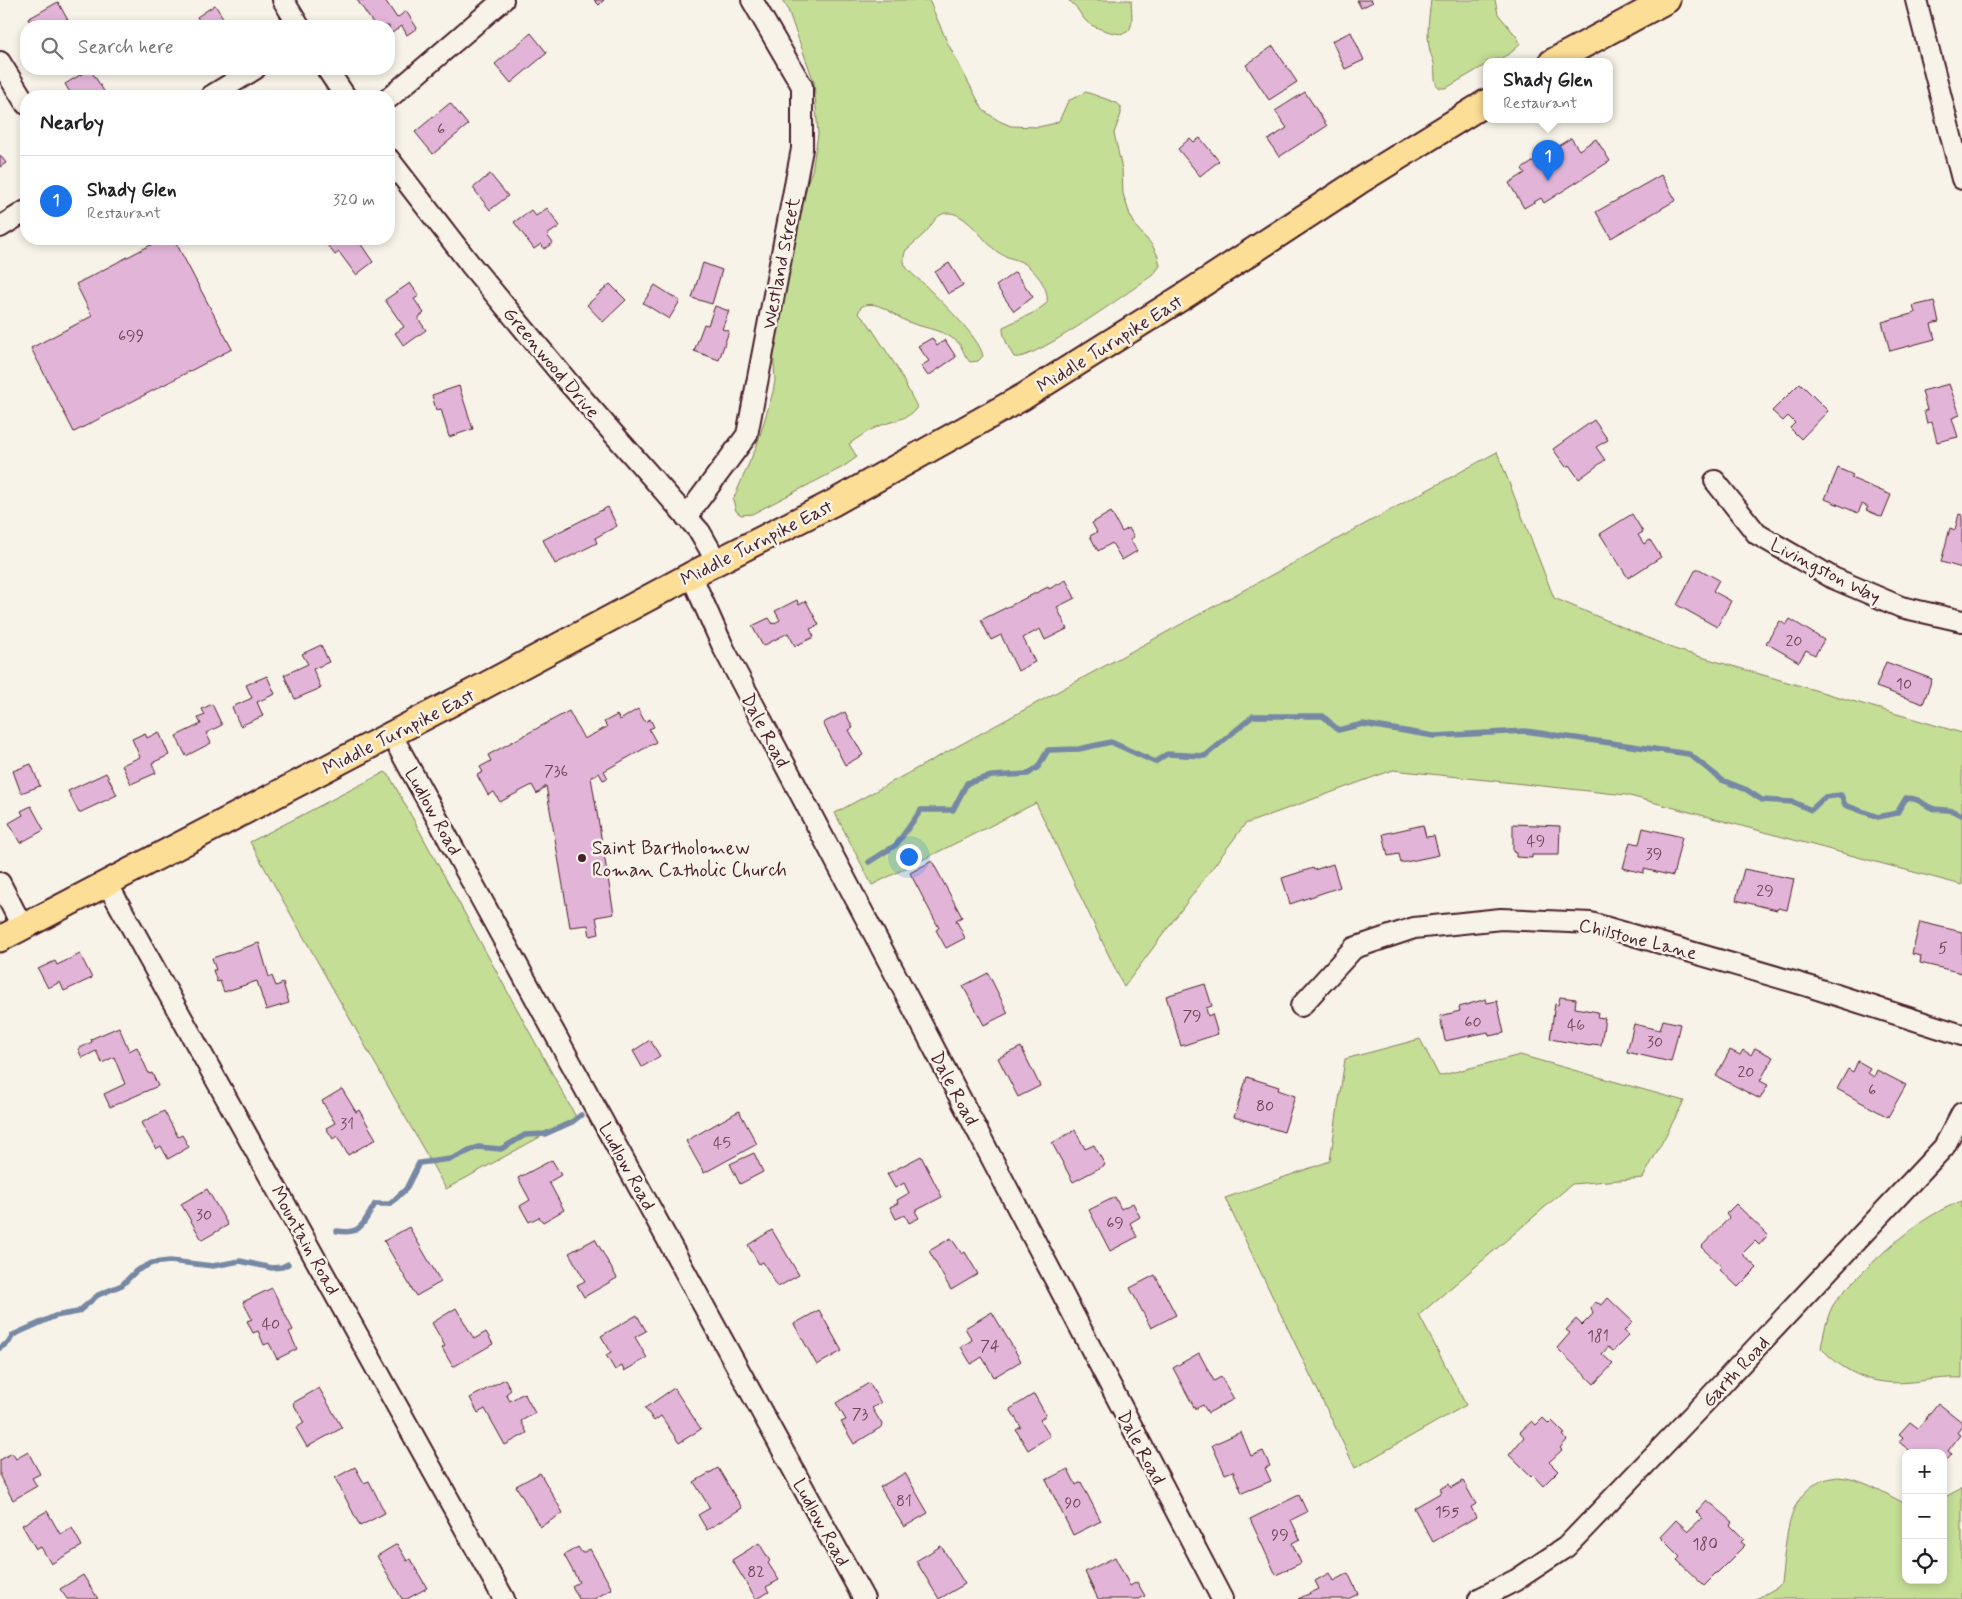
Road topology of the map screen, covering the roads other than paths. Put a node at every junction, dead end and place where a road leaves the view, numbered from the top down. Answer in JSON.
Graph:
{"nodes":[{"id":1,"x":283,"y":0,"type":"edge"},
{"id":2,"x":503,"y":0,"type":"edge"},
{"id":3,"x":752,"y":0,"type":"edge"},
{"id":4,"x":1667,"y":0,"type":"edge"},
{"id":5,"x":1916,"y":0,"type":"edge"},
{"id":6,"x":295,"y":20,"type":"edge"},
{"id":7,"x":1559,"y":58,"type":"edge"},
{"id":8,"x":0,"y":62,"type":"edge"},
{"id":9,"x":245,"y":75,"type":"edge"},
{"id":10,"x":331,"y":75,"type":"edge"},
{"id":11,"x":221,"y":90,"type":"edge"},
{"id":12,"x":340,"y":90,"type":"edge"},
{"id":13,"x":395,"y":93,"type":"edge"},
{"id":14,"x":20,"y":94,"type":"edge"},
{"id":15,"x":1483,"y":105,"type":"edge"},
{"id":16,"x":395,"y":167,"type":"edge"},
{"id":17,"x":1962,"y":179,"type":"edge"},
{"id":18,"x":20,"y":215,"type":"edge"},
{"id":19,"x":0,"y":227,"type":"edge"},
{"id":20,"x":1715,"y":481,"type":"dead end"},
{"id":21,"x":686,"y":517,"type":"junction"},
{"id":22,"x":717,"y":562,"type":"junction"},
{"id":23,"x":691,"y":575,"type":"junction"},
{"id":24,"x":1962,"y":621,"type":"edge"},
{"id":25,"x":391,"y":734,"type":"junction"},
{"id":26,"x":0,"y":883,"type":"edge"},
{"id":27,"x":107,"y":883,"type":"junction"},
{"id":28,"x":22,"y":926,"type":"junction"},
{"id":29,"x":0,"y":938,"type":"edge"},
{"id":30,"x":1301,"y":1006,"type":"dead end"},
{"id":31,"x":1962,"y":1034,"type":"edge"},
{"id":32,"x":1962,"y":1113,"type":"edge"},
{"id":33,"x":504,"y":1599,"type":"edge"},
{"id":34,"x":864,"y":1599,"type":"edge"},
{"id":35,"x":1222,"y":1599,"type":"edge"},
{"id":36,"x":1479,"y":1599,"type":"edge"}],
"edges":[{"from":1,"to":6,"type":"street"},
{"from":2,"to":13,"type":"street"},
{"from":3,"to":21,"type":"street","name":"Westland Street"},
{"from":4,"to":7,"type":"main road"},
{"from":5,"to":17,"type":"street"},
{"from":8,"to":14,"type":"street"},
{"from":9,"to":11,"type":"street"},
{"from":10,"to":12,"type":"street"},
{"from":15,"to":22,"type":"main road","name":"Middle Turnpike East"},
{"from":16,"to":21,"type":"street","name":"Greenwood Drive"},
{"from":18,"to":19,"type":"street"},
{"from":20,"to":24,"type":"street","name":"Livingston Way"},
{"from":21,"to":22,"type":"street","name":"Greenwood Drive"},
{"from":22,"to":23,"type":"main road","name":"Middle Turnpike East"},
{"from":23,"to":25,"type":"main road","name":"Middle Turnpike East"},
{"from":23,"to":35,"type":"street","name":"Dale Road"},
{"from":25,"to":27,"type":"main road","name":"Middle Turnpike East"},
{"from":25,"to":34,"type":"street","name":"Ludlow Road"},
{"from":26,"to":28,"type":"street"},
{"from":27,"to":28,"type":"main road","name":"Middle Turnpike East"},
{"from":27,"to":33,"type":"street","name":"Mountain Road"},
{"from":28,"to":29,"type":"main road","name":"Middle Turnpike East"},
{"from":30,"to":31,"type":"street","name":"Chilstone Lane"},
{"from":32,"to":36,"type":"street","name":"Garth Road"}]}
